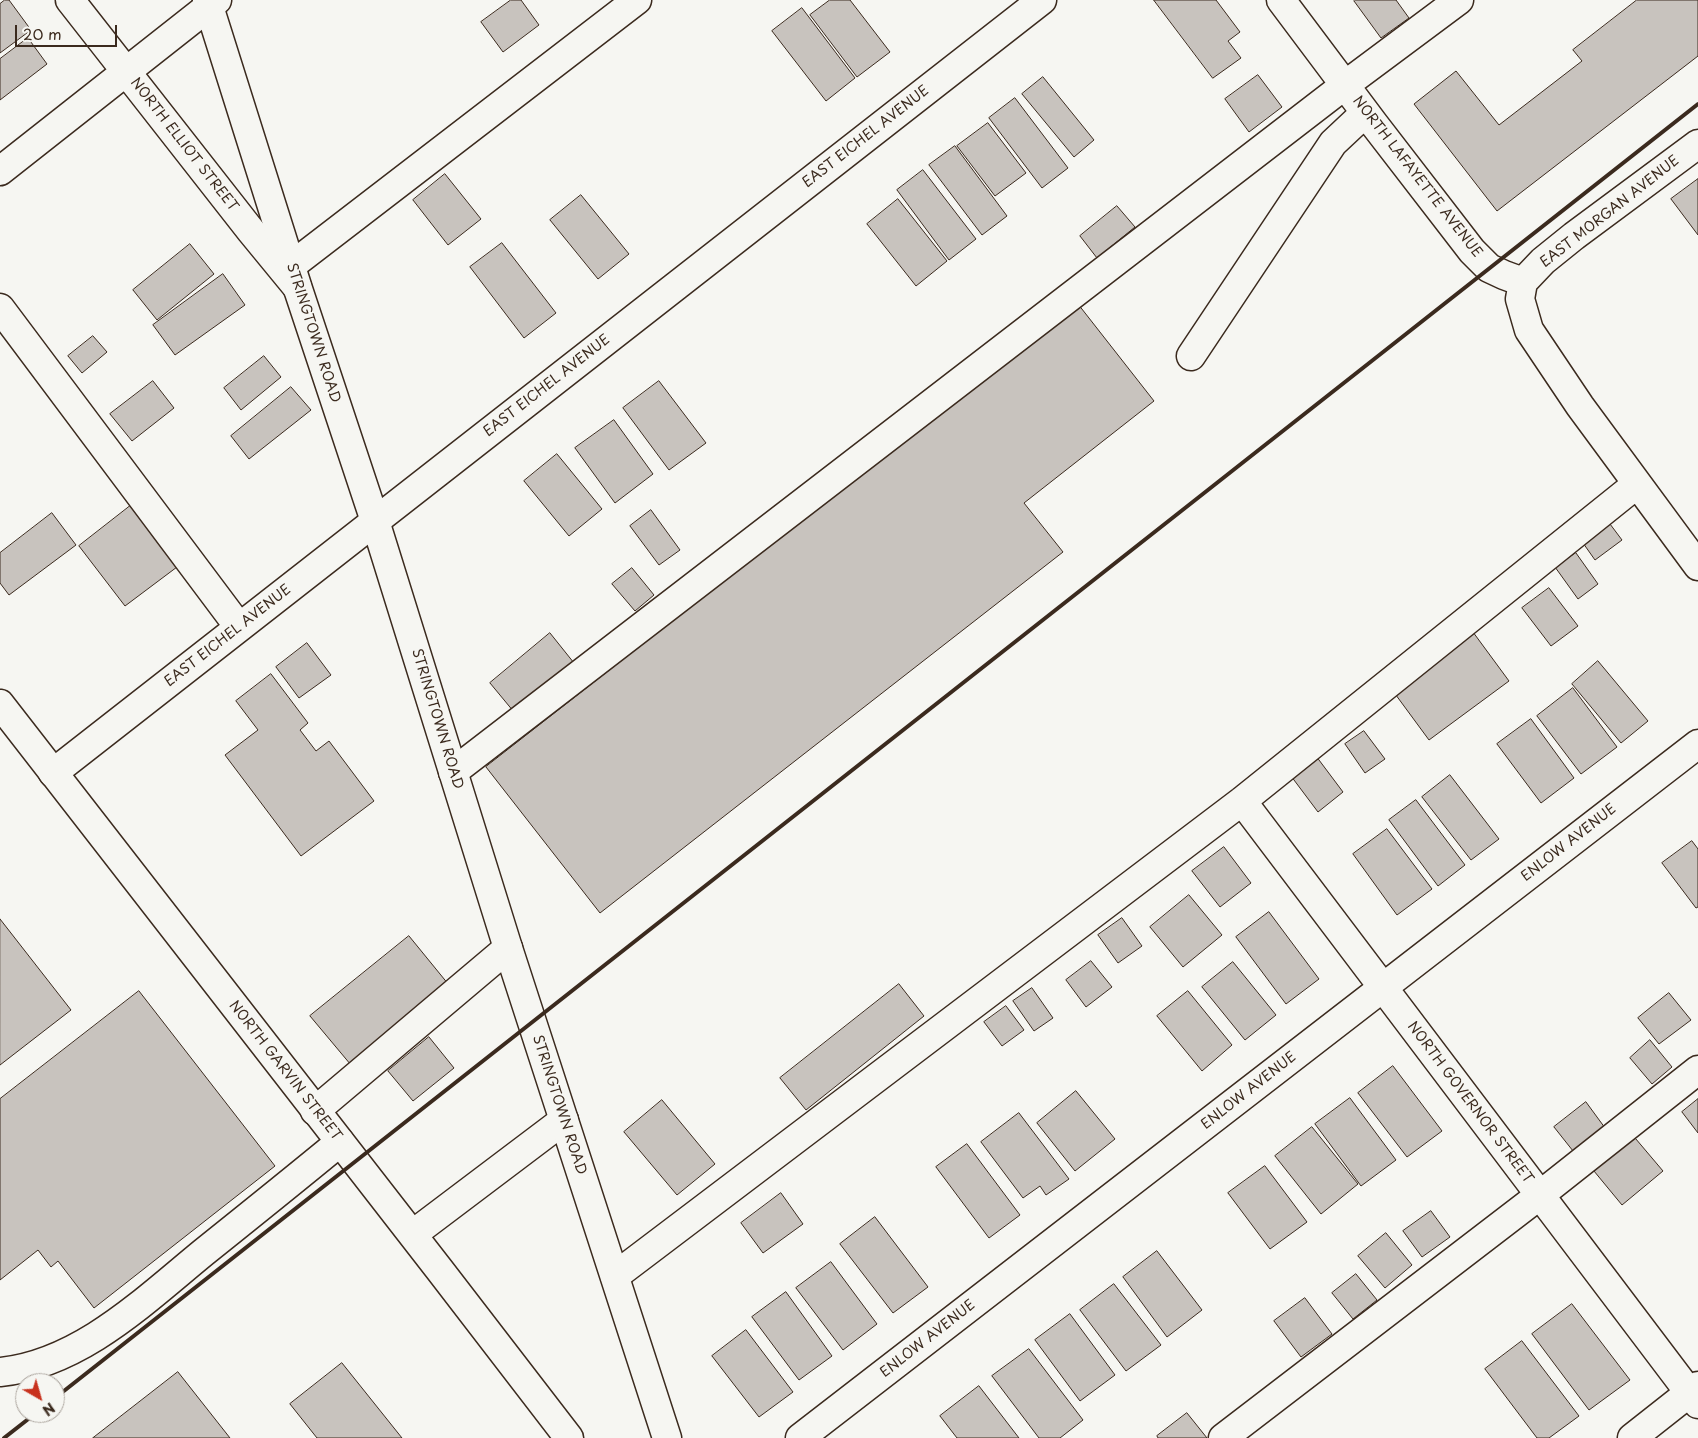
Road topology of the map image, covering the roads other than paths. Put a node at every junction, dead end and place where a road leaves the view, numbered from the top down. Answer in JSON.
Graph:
{"nodes":[{"id":1,"x":70,"y":0,"type":"edge"},
{"id":2,"x":637,"y":0,"type":"edge"},
{"id":3,"x":1042,"y":0,"type":"edge"},
{"id":4,"x":1281,"y":0,"type":"edge"},
{"id":5,"x":1459,"y":0,"type":"edge"},
{"id":6,"x":211,"y":2,"type":"edge"},
{"id":7,"x":126,"y":72,"type":"junction"},
{"id":8,"x":1345,"y":86,"type":"junction"},
{"id":9,"x":1365,"y":112,"type":"junction"},
{"id":10,"x":1698,"y":144,"type":"edge"},
{"id":11,"x":0,"y":171,"type":"edge"},
{"id":12,"x":294,"y":278,"type":"junction"},
{"id":13,"x":1524,"y":282,"type":"junction"},
{"id":14,"x":0,"y":308,"type":"edge"},
{"id":15,"x":1191,"y":356,"type":"dead end"},
{"id":16,"x":1637,"y":484,"type":"junction"},
{"id":17,"x":376,"y":520,"type":"junction"},
{"id":18,"x":1698,"y":566,"type":"edge"},
{"id":19,"x":239,"y":627,"type":"junction"},
{"id":20,"x":0,"y":704,"type":"edge"},
{"id":21,"x":1698,"y":744,"type":"edge"},
{"id":22,"x":453,"y":772,"type":"junction"},
{"id":23,"x":53,"y":773,"type":"junction"},
{"id":24,"x":1242,"y":801,"type":"junction"},
{"id":25,"x":508,"y":948,"type":"junction"},
{"id":26,"x":1383,"y":987,"type":"junction"},
{"id":27,"x":1698,"y":1070,"type":"edge"},
{"id":28,"x":315,"y":1111,"type":"junction"},
{"id":29,"x":564,"y":1120,"type":"junction"},
{"id":30,"x":340,"y":1142,"type":"junction"},
{"id":31,"x":1540,"y":1195,"type":"junction"},
{"id":32,"x":414,"y":1234,"type":"junction"},
{"id":33,"x":615,"y":1276,"type":"junction"},
{"id":34,"x":0,"y":1372,"type":"edge"},
{"id":35,"x":1695,"y":1394,"type":"edge"},
{"id":36,"x":569,"y":1438,"type":"edge"},
{"id":37,"x":667,"y":1438,"type":"edge"},
{"id":38,"x":800,"y":1438,"type":"edge"},
{"id":39,"x":1223,"y":1438,"type":"edge"},
{"id":40,"x":1632,"y":1438,"type":"edge"}],
"edges":[{"from":1,"to":7,"type":"street","name":"NORTH ELLIOT STREET"},
{"from":2,"to":12,"type":"street"},
{"from":3,"to":17,"type":"street","name":"EAST EICHEL AVENUE"},
{"from":4,"to":8,"type":"street","name":"NORTH LAFAYETTE AVENUE"},
{"from":5,"to":8,"type":"street"},
{"from":6,"to":7,"type":"street"},
{"from":6,"to":12,"type":"street","name":"STRINGTOWN ROAD"},
{"from":7,"to":11,"type":"street"},
{"from":7,"to":12,"type":"street","name":"NORTH ELLIOT STREET"},
{"from":8,"to":9,"type":"street","name":"NORTH LAFAYETTE AVENUE"},
{"from":8,"to":22,"type":"street"},
{"from":9,"to":13,"type":"street","name":"NORTH LAFAYETTE AVENUE"},
{"from":9,"to":15,"type":"street"},
{"from":10,"to":13,"type":"street","name":"EAST MORGAN AVENUE"},
{"from":12,"to":17,"type":"street","name":"STRINGTOWN ROAD"},
{"from":13,"to":16,"type":"street"},
{"from":14,"to":19,"type":"street"},
{"from":16,"to":18,"type":"street"},
{"from":16,"to":24,"type":"street"},
{"from":17,"to":19,"type":"street","name":"EAST EICHEL AVENUE"},
{"from":17,"to":22,"type":"street","name":"STRINGTOWN ROAD"},
{"from":19,"to":23,"type":"street","name":"EAST EICHEL AVENUE"},
{"from":20,"to":23,"type":"street","name":"NORTH GARVIN STREET"},
{"from":21,"to":26,"type":"street","name":"ENLOW AVENUE"},
{"from":22,"to":25,"type":"street","name":"STRINGTOWN ROAD"},
{"from":23,"to":28,"type":"street","name":"NORTH GARVIN STREET"},
{"from":24,"to":26,"type":"street","name":"NORTH GOVERNOR STREET"},
{"from":24,"to":33,"type":"street"},
{"from":25,"to":28,"type":"street"},
{"from":25,"to":29,"type":"street","name":"STRINGTOWN ROAD"},
{"from":26,"to":31,"type":"street","name":"NORTH GOVERNOR STREET"},
{"from":26,"to":38,"type":"street","name":"ENLOW AVENUE"},
{"from":27,"to":31,"type":"street"},
{"from":28,"to":30,"type":"street","name":"NORTH GARVIN STREET"},
{"from":29,"to":32,"type":"street"},
{"from":29,"to":33,"type":"street","name":"STRINGTOWN ROAD"},
{"from":30,"to":32,"type":"street","name":"NORTH GARVIN STREET"},
{"from":30,"to":34,"type":"street"},
{"from":31,"to":35,"type":"street","name":"NORTH GOVERNOR STREET"},
{"from":31,"to":39,"type":"street"},
{"from":32,"to":36,"type":"street","name":"NORTH GARVIN STREET"},
{"from":33,"to":37,"type":"street","name":"STRINGTOWN ROAD"},
{"from":35,"to":40,"type":"street"}]}
